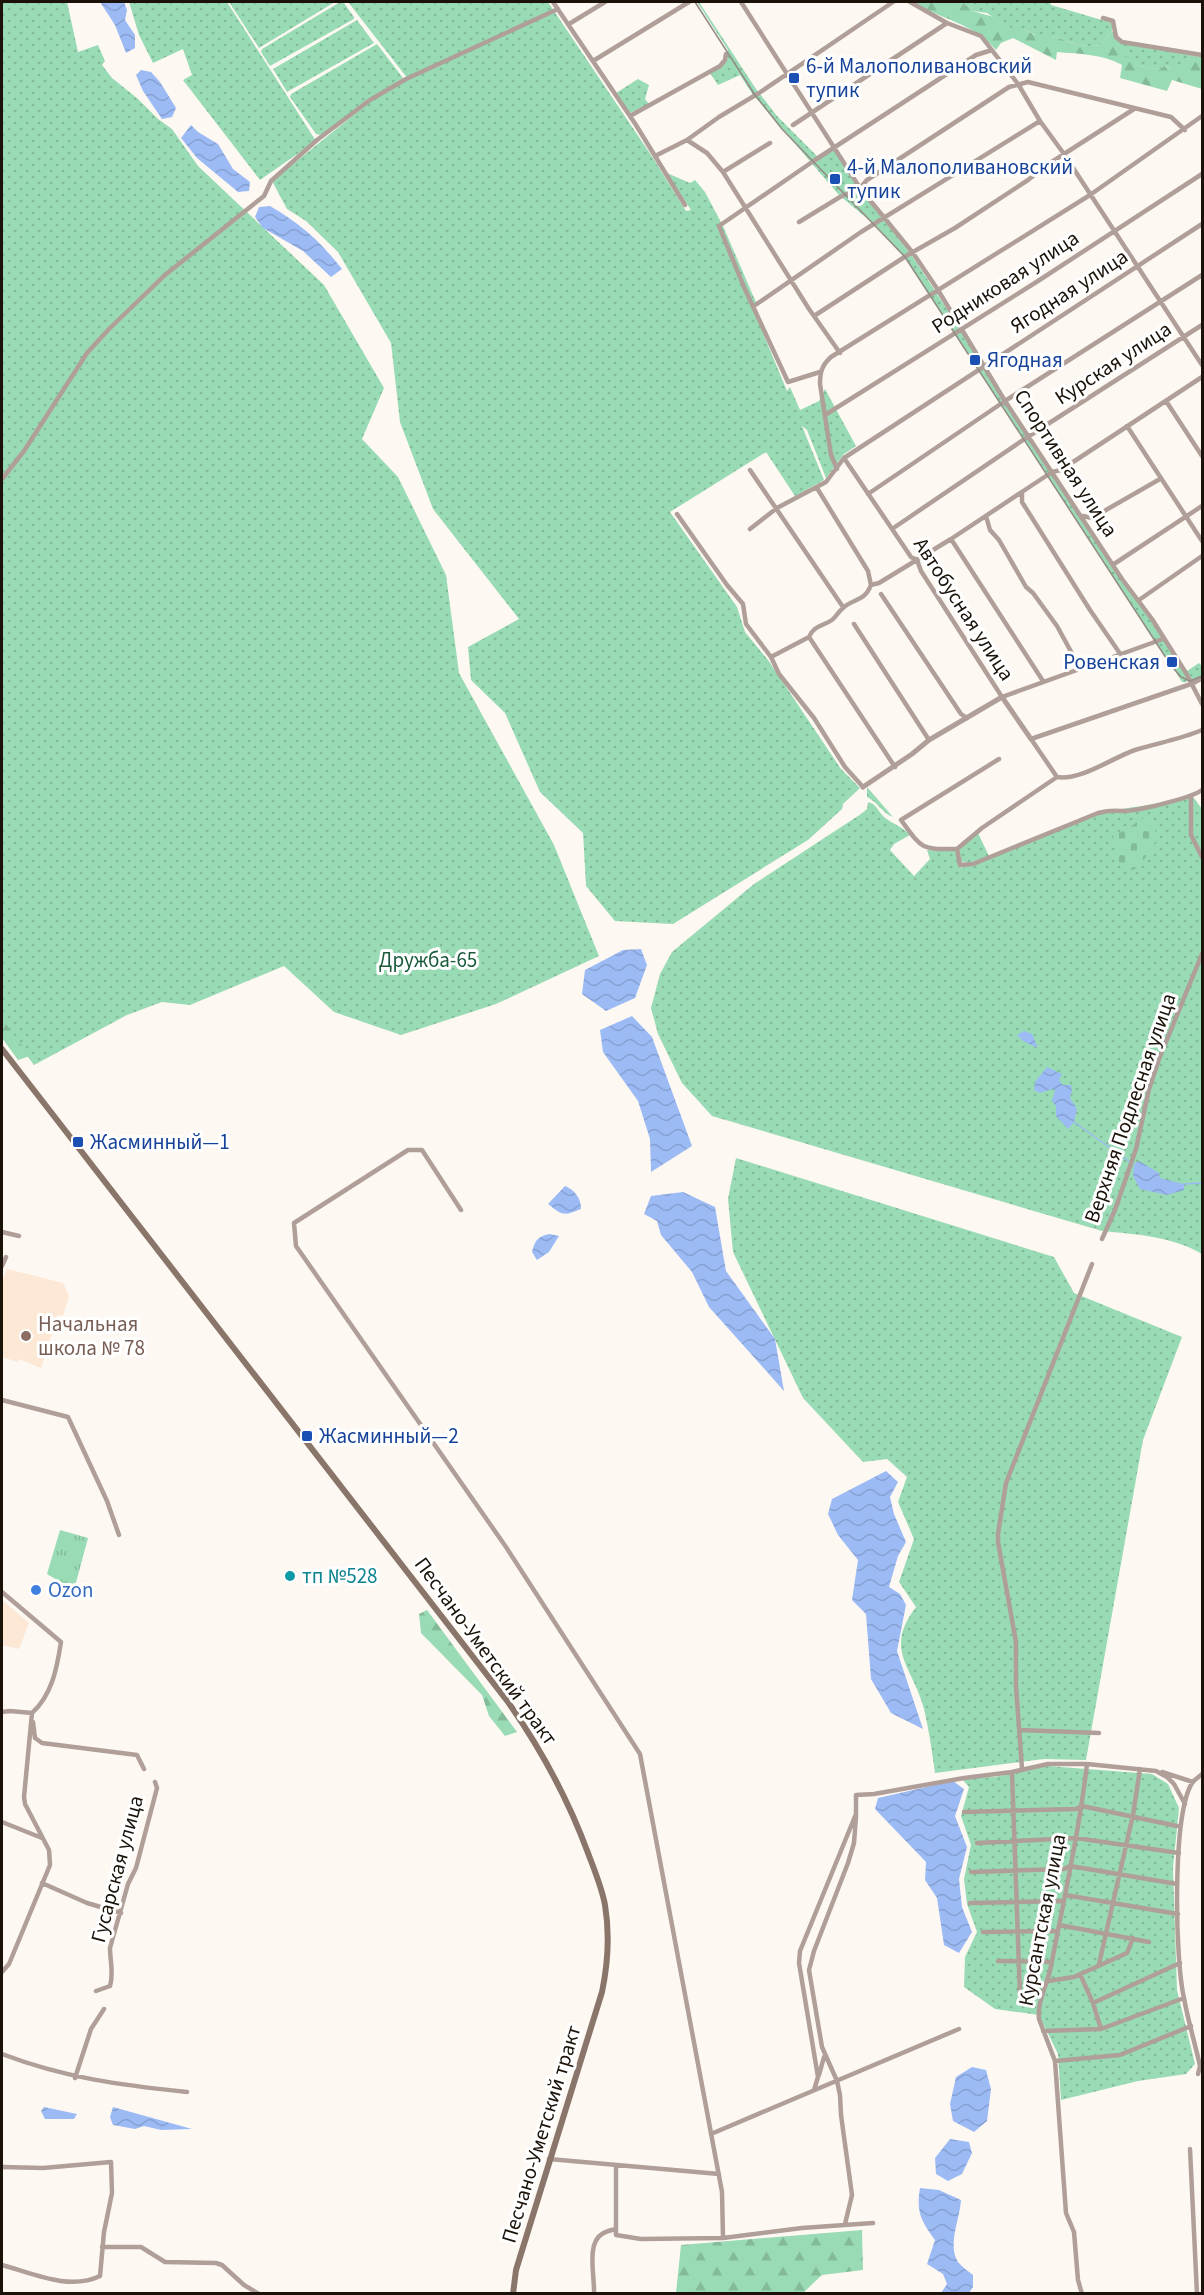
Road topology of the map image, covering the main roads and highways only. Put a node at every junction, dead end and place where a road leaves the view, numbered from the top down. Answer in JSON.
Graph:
{"nodes":[{"id":1,"x":2,"y":1049,"type":"edge"},
{"id":2,"x":513,"y":2294,"type":"edge"}],
"edges":[{"from":1,"to":2,"type":"main road","name":"Песчано-Уметский тракт"}]}
